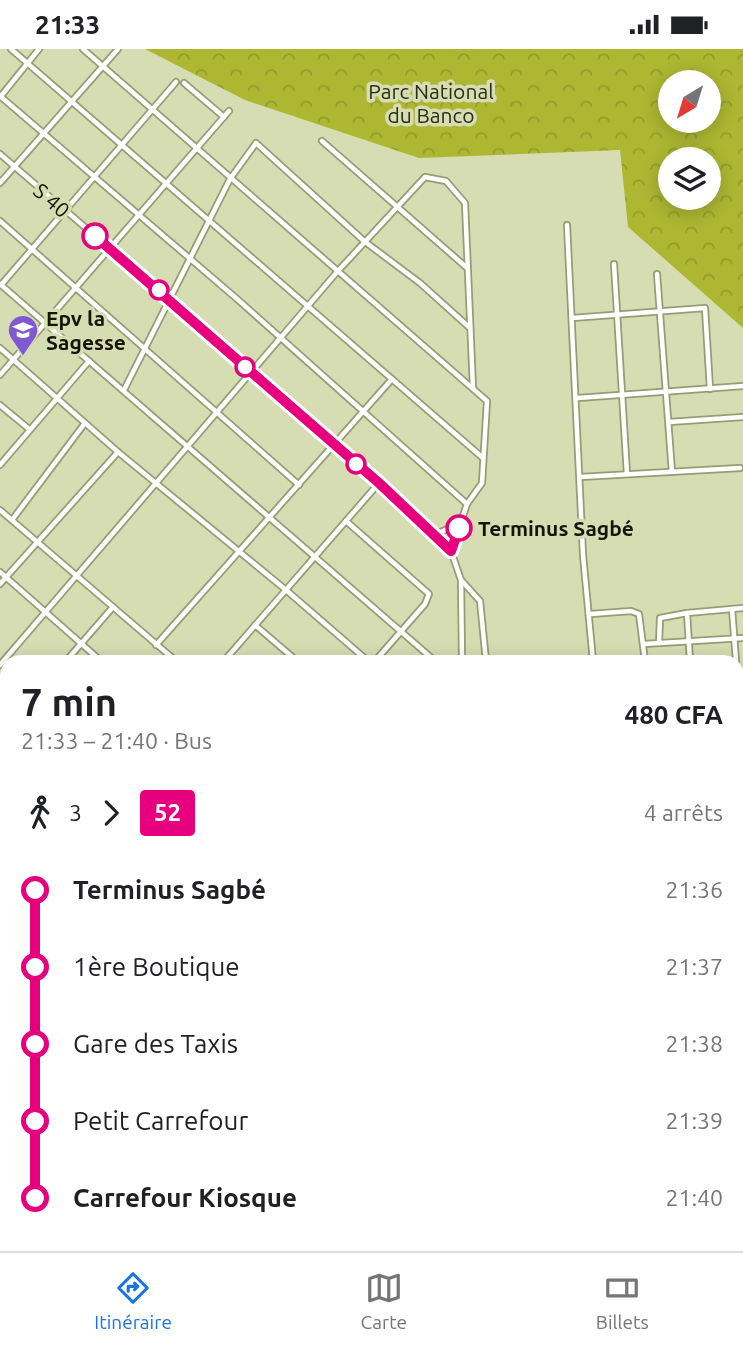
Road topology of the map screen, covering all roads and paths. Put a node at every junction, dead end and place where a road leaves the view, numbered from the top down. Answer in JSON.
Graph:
{"nodes":[{"id":1,"x":11,"y":49,"type":"edge"},
{"id":2,"x":39,"y":49,"type":"edge"},
{"id":3,"x":83,"y":49,"type":"edge"},
{"id":4,"x":118,"y":49,"type":"edge"},
{"id":5,"x":27,"y":63,"type":"junction"},
{"id":6,"x":103,"y":67,"type":"junction"},
{"id":7,"x":176,"y":82,"type":"dead end"},
{"id":8,"x":184,"y":83,"type":"dead end"},
{"id":9,"x":0,"y":96,"type":"edge"},
{"id":10,"x":74,"y":101,"type":"junction"},
{"id":11,"x":229,"y":111,"type":"dead end"},
{"id":12,"x":153,"y":112,"type":"junction"},
{"id":13,"x":224,"y":117,"type":"junction"},
{"id":14,"x":44,"y":134,"type":"junction"},
{"id":15,"x":322,"y":141,"type":"dead end"},
{"id":16,"x":124,"y":145,"type":"junction"},
{"id":17,"x":196,"y":149,"type":"junction"},
{"id":18,"x":0,"y":154,"type":"edge"},
{"id":19,"x":15,"y":167,"type":"junction"},
{"id":20,"x":95,"y":178,"type":"junction"},
{"id":21,"x":229,"y":179,"type":"junction"},
{"id":22,"x":167,"y":182,"type":"junction"},
{"id":23,"x":0,"y":183,"type":"edge"},
{"id":24,"x":395,"y":207,"type":"junction"},
{"id":25,"x":66,"y":211,"type":"junction"},
{"id":26,"x":138,"y":216,"type":"junction"},
{"id":27,"x":209,"y":219,"type":"junction"},
{"id":28,"x":0,"y":221,"type":"edge"},
{"id":29,"x":567,"y":225,"type":"dead end"},
{"id":30,"x":365,"y":241,"type":"junction"},
{"id":31,"x":110,"y":249,"type":"junction"},
{"id":32,"x":33,"y":250,"type":"junction"},
{"id":33,"x":189,"y":260,"type":"junction"},
{"id":34,"x":614,"y":264,"type":"dead end"},
{"id":35,"x":467,"y":268,"type":"junction"},
{"id":36,"x":337,"y":272,"type":"junction"},
{"id":37,"x":657,"y":274,"type":"dead end"},
{"id":38,"x":0,"y":285,"type":"edge"},
{"id":39,"x":77,"y":287,"type":"junction"},
{"id":40,"x":170,"y":300,"type":"junction"},
{"id":41,"x":310,"y":306,"type":"junction"},
{"id":42,"x":661,"y":310,"type":"junction"},
{"id":43,"x":617,"y":315,"type":"junction"},
{"id":44,"x":572,"y":318,"type":"junction"},
{"id":45,"x":44,"y":323,"type":"junction"},
{"id":46,"x":470,"y":328,"type":"junction"},
{"id":47,"x":281,"y":338,"type":"junction"},
{"id":48,"x":0,"y":348,"type":"edge"},
{"id":49,"x":145,"y":348,"type":"junction"},
{"id":50,"x":14,"y":359,"type":"junction"},
{"id":51,"x":89,"y":361,"type":"junction"},
{"id":52,"x":251,"y":373,"type":"junction"},
{"id":53,"x":0,"y":375,"type":"edge"},
{"id":54,"x":392,"y":379,"type":"junction"},
{"id":55,"x":743,"y":386,"type":"edge"},
{"id":56,"x":473,"y":388,"type":"junction"},
{"id":57,"x":709,"y":389,"type":"junction"},
{"id":58,"x":124,"y":390,"type":"junction"},
{"id":59,"x":667,"y":392,"type":"junction"},
{"id":60,"x":623,"y":395,"type":"junction"},
{"id":61,"x":578,"y":398,"type":"junction"},
{"id":62,"x":57,"y":399,"type":"junction"},
{"id":63,"x":0,"y":405,"type":"edge"},
{"id":64,"x":364,"y":412,"type":"junction"},
{"id":65,"x":218,"y":413,"type":"junction"},
{"id":66,"x":743,"y":417,"type":"edge"},
{"id":67,"x":669,"y":422,"type":"junction"},
{"id":68,"x":85,"y":423,"type":"junction"},
{"id":69,"x":30,"y":429,"type":"junction"},
{"id":70,"x":335,"y":445,"type":"junction"},
{"id":71,"x":189,"y":446,"type":"junction"},
{"id":72,"x":118,"y":452,"type":"junction"},
{"id":73,"x":484,"y":459,"type":"junction"},
{"id":74,"x":0,"y":465,"type":"edge"},
{"id":75,"x":740,"y":468,"type":"dead end"},
{"id":76,"x":672,"y":472,"type":"junction"},
{"id":77,"x":627,"y":474,"type":"junction"},
{"id":78,"x":580,"y":477,"type":"junction"},
{"id":79,"x":157,"y":482,"type":"junction"},
{"id":80,"x":379,"y":483,"type":"junction"},
{"id":81,"x":299,"y":485,"type":"junction"},
{"id":82,"x":467,"y":504,"type":"junction"},
{"id":83,"x":0,"y":510,"type":"edge"},
{"id":84,"x":270,"y":519,"type":"junction"},
{"id":85,"x":12,"y":520,"type":"junction"},
{"id":86,"x":346,"y":521,"type":"junction"},
{"id":87,"x":461,"y":523,"type":"junction"},
{"id":88,"x":434,"y":535,"type":"junction"},
{"id":89,"x":37,"y":542,"type":"junction"},
{"id":90,"x":451,"y":551,"type":"junction"},
{"id":91,"x":240,"y":552,"type":"junction"},
{"id":92,"x":316,"y":557,"type":"junction"},
{"id":93,"x":0,"y":572,"type":"edge"},
{"id":94,"x":78,"y":575,"type":"junction"},
{"id":95,"x":6,"y":577,"type":"junction"},
{"id":96,"x":461,"y":580,"type":"junction"},
{"id":97,"x":0,"y":584,"type":"edge"},
{"id":98,"x":286,"y":590,"type":"junction"},
{"id":99,"x":113,"y":607,"type":"junction"},
{"id":100,"x":743,"y":608,"type":"edge"},
{"id":101,"x":732,"y":609,"type":"junction"},
{"id":102,"x":45,"y":611,"type":"junction"},
{"id":103,"x":687,"y":613,"type":"junction"},
{"id":104,"x":590,"y":614,"type":"junction"},
{"id":105,"x":255,"y":625,"type":"junction"},
{"id":106,"x":401,"y":631,"type":"junction"},
{"id":107,"x":743,"y":638,"type":"edge"},
{"id":108,"x":735,"y":639,"type":"junction"},
{"id":109,"x":689,"y":642,"type":"junction"},
{"id":110,"x":659,"y":643,"type":"junction"},
{"id":111,"x":81,"y":644,"type":"junction"},
{"id":112,"x":644,"y":644,"type":"junction"},
{"id":113,"x":156,"y":645,"type":"junction"},
{"id":114,"x":8,"y":655,"type":"edge"},
{"id":115,"x":71,"y":655,"type":"edge"},
{"id":116,"x":94,"y":655,"type":"edge"},
{"id":117,"x":168,"y":655,"type":"edge"},
{"id":118,"x":230,"y":655,"type":"edge"},
{"id":119,"x":290,"y":655,"type":"edge"},
{"id":120,"x":361,"y":655,"type":"edge"},
{"id":121,"x":380,"y":655,"type":"edge"},
{"id":122,"x":428,"y":655,"type":"edge"},
{"id":123,"x":462,"y":655,"type":"edge"},
{"id":124,"x":485,"y":655,"type":"edge"},
{"id":125,"x":593,"y":655,"type":"edge"},
{"id":126,"x":645,"y":655,"type":"edge"},
{"id":127,"x":690,"y":655,"type":"edge"},
{"id":128,"x":736,"y":655,"type":"edge"}],
"edges":[{"from":1,"to":5,"type":"street"},
{"from":2,"to":5,"type":"street"},
{"from":3,"to":6,"type":"street"},
{"from":4,"to":6,"type":"street"},
{"from":5,"to":9,"type":"street"},
{"from":5,"to":10,"type":"street"},
{"from":6,"to":10,"type":"street"},
{"from":6,"to":12,"type":"street"},
{"from":7,"to":12,"type":"street"},
{"from":8,"to":13,"type":"street"},
{"from":9,"to":14,"type":"street"},
{"from":10,"to":14,"type":"street"},
{"from":10,"to":16,"type":"street"},
{"from":11,"to":13,"type":"street"},
{"from":12,"to":16,"type":"street"},
{"from":12,"to":17,"type":"street"},
{"from":13,"to":17,"type":"street"},
{"from":14,"to":19,"type":"street"},
{"from":14,"to":20,"type":"street"},
{"from":15,"to":24,"type":"street"},
{"from":16,"to":20,"type":"street"},
{"from":16,"to":22,"type":"street"},
{"from":17,"to":21,"type":"street"},
{"from":17,"to":22,"type":"street"},
{"from":18,"to":19,"type":"street","name":"S 40"},
{"from":19,"to":23,"type":"street"},
{"from":19,"to":25,"type":"street","name":"S 40"},
{"from":20,"to":25,"type":"street"},
{"from":20,"to":26,"type":"street"},
{"from":21,"to":27,"type":"street"},
{"from":21,"to":30,"type":"street"},
{"from":21,"to":36,"type":"street"},
{"from":22,"to":26,"type":"street"},
{"from":22,"to":27,"type":"street"},
{"from":24,"to":30,"type":"street"},
{"from":24,"to":35,"type":"street"},
{"from":24,"to":35,"type":"street"},
{"from":25,"to":31,"type":"street","name":"S 40"},
{"from":25,"to":32,"type":"street"},
{"from":26,"to":31,"type":"street"},
{"from":26,"to":33,"type":"street"},
{"from":27,"to":33,"type":"street"},
{"from":27,"to":41,"type":"street"},
{"from":28,"to":32,"type":"street"},
{"from":29,"to":44,"type":"street"},
{"from":30,"to":36,"type":"street"},
{"from":30,"to":46,"type":"street"},
{"from":31,"to":39,"type":"street"},
{"from":31,"to":40,"type":"street","name":"S 40"},
{"from":32,"to":38,"type":"street"},
{"from":32,"to":39,"type":"street"},
{"from":33,"to":40,"type":"street"},
{"from":33,"to":47,"type":"street"},
{"from":34,"to":43,"type":"street"},
{"from":35,"to":46,"type":"street"},
{"from":36,"to":41,"type":"street"},
{"from":36,"to":56,"type":"street"},
{"from":37,"to":42,"type":"street"},
{"from":38,"to":45,"type":"street"},
{"from":39,"to":45,"type":"street"},
{"from":39,"to":49,"type":"street"},
{"from":40,"to":49,"type":"street"},
{"from":40,"to":52,"type":"street","name":"S 40"},
{"from":41,"to":47,"type":"street"},
{"from":41,"to":54,"type":"street"},
{"from":42,"to":43,"type":"street"},
{"from":42,"to":57,"type":"street"},
{"from":42,"to":59,"type":"street"},
{"from":43,"to":44,"type":"street"},
{"from":43,"to":60,"type":"street"},
{"from":44,"to":61,"type":"street"},
{"from":45,"to":50,"type":"street"},
{"from":45,"to":51,"type":"street"},
{"from":46,"to":56,"type":"street"},
{"from":47,"to":52,"type":"street"},
{"from":47,"to":64,"type":"street"},
{"from":48,"to":50,"type":"street"},
{"from":49,"to":58,"type":"street"},
{"from":49,"to":65,"type":"street"},
{"from":50,"to":53,"type":"street"},
{"from":50,"to":62,"type":"street"},
{"from":51,"to":58,"type":"street"},
{"from":51,"to":62,"type":"street"},
{"from":52,"to":65,"type":"street"},
{"from":52,"to":70,"type":"street","name":"S 40"},
{"from":54,"to":64,"type":"street"},
{"from":54,"to":73,"type":"street"},
{"from":55,"to":57,"type":"street"},
{"from":56,"to":73,"type":"street"},
{"from":57,"to":59,"type":"street"},
{"from":58,"to":71,"type":"street"},
{"from":59,"to":60,"type":"street"},
{"from":59,"to":67,"type":"street"},
{"from":60,"to":61,"type":"street"},
{"from":60,"to":77,"type":"street"},
{"from":61,"to":78,"type":"street"},
{"from":62,"to":68,"type":"street"},
{"from":62,"to":69,"type":"street"},
{"from":63,"to":69,"type":"street"},
{"from":64,"to":70,"type":"street"},
{"from":64,"to":82,"type":"street"},
{"from":65,"to":71,"type":"street"},
{"from":65,"to":81,"type":"street"},
{"from":66,"to":67,"type":"street"},
{"from":67,"to":76,"type":"street"},
{"from":68,"to":72,"type":"street"},
{"from":68,"to":85,"type":"street"},
{"from":69,"to":74,"type":"street"},
{"from":70,"to":80,"type":"street","name":"S 40"},
{"from":70,"to":81,"type":"street"},
{"from":71,"to":79,"type":"street"},
{"from":71,"to":84,"type":"street"},
{"from":72,"to":79,"type":"street"},
{"from":72,"to":89,"type":"street"},
{"from":73,"to":82,"type":"street"},
{"from":75,"to":76,"type":"street"},
{"from":76,"to":77,"type":"street"},
{"from":77,"to":78,"type":"street"},
{"from":78,"to":104,"type":"street"},
{"from":79,"to":91,"type":"street"},
{"from":79,"to":94,"type":"street"},
{"from":80,"to":86,"type":"street"},
{"from":80,"to":88,"type":"street","name":"S 40"},
{"from":81,"to":84,"type":"street"},
{"from":82,"to":87,"type":"street"},
{"from":83,"to":85,"type":"street"},
{"from":84,"to":91,"type":"street"},
{"from":84,"to":92,"type":"street"},
{"from":85,"to":89,"type":"street"},
{"from":86,"to":92,"type":"street"},
{"from":86,"to":106,"type":"street"},
{"from":87,"to":88,"type":"street"},
{"from":87,"to":90,"type":"street"},
{"from":88,"to":90,"type":"street","name":"S 40"},
{"from":89,"to":94,"type":"street"},
{"from":89,"to":95,"type":"street"},
{"from":90,"to":96,"type":"street"},
{"from":91,"to":98,"type":"street"},
{"from":91,"to":113,"type":"street"},
{"from":92,"to":98,"type":"street"},
{"from":92,"to":106,"type":"street"},
{"from":93,"to":95,"type":"street"},
{"from":94,"to":99,"type":"street"},
{"from":94,"to":102,"type":"street"},
{"from":95,"to":97,"type":"street"},
{"from":95,"to":102,"type":"street"},
{"from":96,"to":123,"type":"street"},
{"from":96,"to":124,"type":"street"},
{"from":98,"to":105,"type":"street"},
{"from":98,"to":120,"type":"street"},
{"from":99,"to":111,"type":"street"},
{"from":99,"to":113,"type":"street"},
{"from":100,"to":101,"type":"street"},
{"from":101,"to":103,"type":"street"},
{"from":101,"to":108,"type":"street"},
{"from":102,"to":111,"type":"street"},
{"from":102,"to":114,"type":"street"},
{"from":103,"to":109,"type":"street"},
{"from":103,"to":110,"type":"street"},
{"from":104,"to":112,"type":"street"},
{"from":104,"to":125,"type":"street"},
{"from":105,"to":118,"type":"street"},
{"from":105,"to":119,"type":"street"},
{"from":106,"to":121,"type":"street"},
{"from":106,"to":122,"type":"street"},
{"from":107,"to":108,"type":"street"},
{"from":108,"to":109,"type":"street"},
{"from":108,"to":128,"type":"street"},
{"from":109,"to":110,"type":"street"},
{"from":109,"to":127,"type":"street"},
{"from":110,"to":112,"type":"street"},
{"from":111,"to":115,"type":"street"},
{"from":111,"to":116,"type":"street"},
{"from":112,"to":126,"type":"street"},
{"from":113,"to":117,"type":"street"}]}
